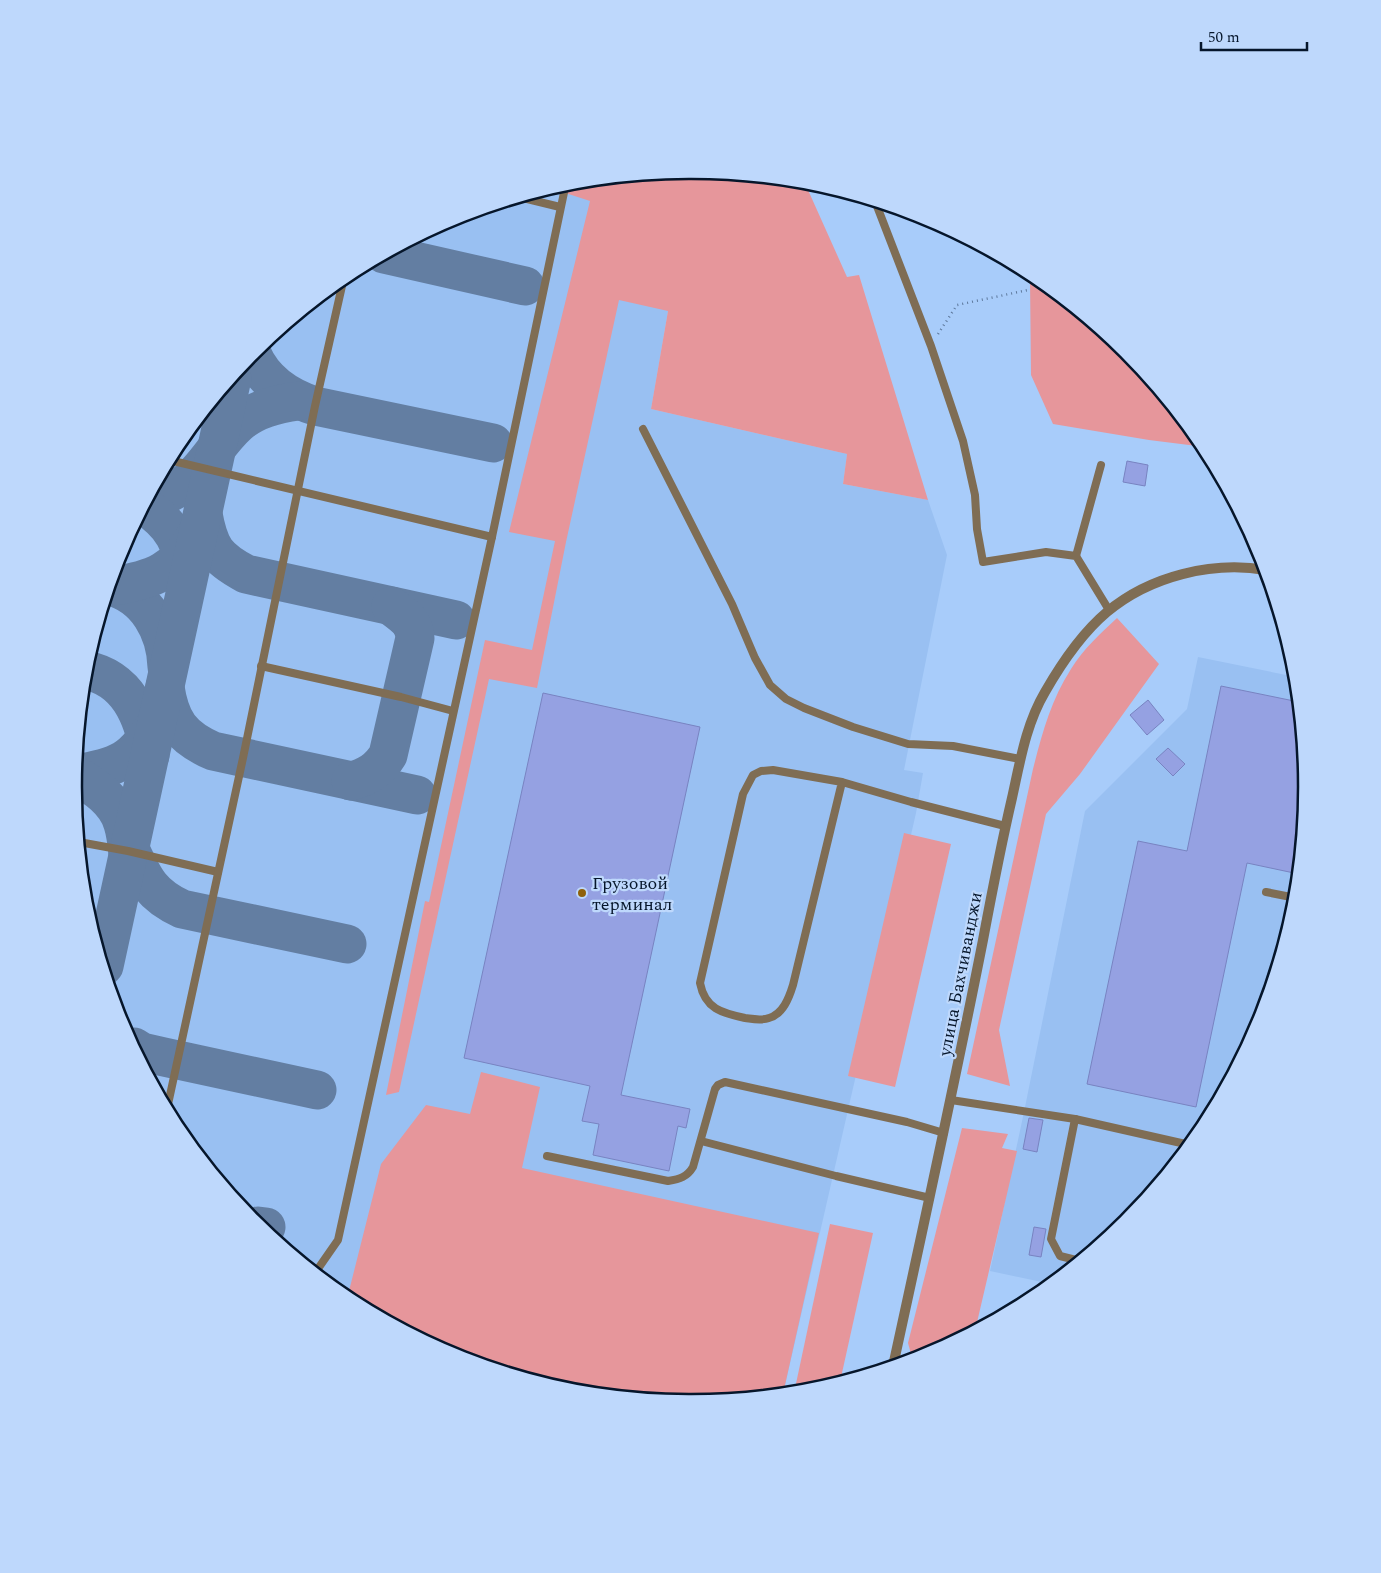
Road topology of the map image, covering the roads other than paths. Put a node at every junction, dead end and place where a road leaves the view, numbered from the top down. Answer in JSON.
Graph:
{"nodes":[{"id":1,"x":564,"y":192,"type":"edge"},
{"id":2,"x":531,"y":200,"type":"edge"},
{"id":3,"x":560,"y":206,"type":"junction"},
{"id":4,"x":878,"y":208,"type":"edge"},
{"id":5,"x":341,"y":289,"type":"edge"},
{"id":6,"x":643,"y":429,"type":"dead end"},
{"id":7,"x":177,"y":462,"type":"edge"},
{"id":8,"x":1101,"y":465,"type":"dead end"},
{"id":9,"x":299,"y":490,"type":"junction"},
{"id":10,"x":492,"y":538,"type":"junction"},
{"id":11,"x":1076,"y":556,"type":"junction"},
{"id":12,"x":1258,"y":569,"type":"edge"},
{"id":13,"x":1109,"y":610,"type":"junction"},
{"id":14,"x":261,"y":666,"type":"junction"},
{"id":15,"x":453,"y":711,"type":"junction"},
{"id":16,"x":1020,"y":759,"type":"junction"},
{"id":17,"x":842,"y":782,"type":"junction"},
{"id":18,"x":1005,"y":826,"type":"junction"},
{"id":19,"x":86,"y":843,"type":"edge"},
{"id":20,"x":218,"y":872,"type":"junction"},
{"id":21,"x":1266,"y":892,"type":"dead end"},
{"id":22,"x":1288,"y":896,"type":"edge"},
{"id":23,"x":169,"y":1099,"type":"edge"},
{"id":24,"x":951,"y":1100,"type":"junction"},
{"id":25,"x":1075,"y":1119,"type":"junction"},
{"id":26,"x":944,"y":1133,"type":"junction"},
{"id":27,"x":701,"y":1141,"type":"junction"},
{"id":28,"x":1183,"y":1143,"type":"edge"},
{"id":29,"x":547,"y":1156,"type":"dead end"},
{"id":30,"x":930,"y":1198,"type":"junction"},
{"id":31,"x":1073,"y":1259,"type":"edge"},
{"id":32,"x":319,"y":1268,"type":"edge"},
{"id":33,"x":895,"y":1359,"type":"edge"}],
"edges":[{"from":1,"to":3,"type":"lane"},
{"from":2,"to":3,"type":"lane"},
{"from":3,"to":10,"type":"lane"},
{"from":4,"to":11,"type":"lane"},
{"from":5,"to":9,"type":"lane"},
{"from":6,"to":16,"type":"lane"},
{"from":7,"to":9,"type":"lane"},
{"from":8,"to":11,"type":"lane"},
{"from":9,"to":10,"type":"lane"},
{"from":9,"to":14,"type":"lane"},
{"from":10,"to":15,"type":"lane"},
{"from":11,"to":13,"type":"lane"},
{"from":12,"to":13,"type":"street","name":"улица Бахчиванджи"},
{"from":13,"to":16,"type":"street","name":"улица Бахчиванджи"},
{"from":14,"to":15,"type":"lane"},
{"from":14,"to":20,"type":"lane"},
{"from":15,"to":32,"type":"lane"},
{"from":16,"to":18,"type":"street","name":"улица Бахчиванджи"},
{"from":17,"to":17,"type":"lane"},
{"from":17,"to":18,"type":"lane"},
{"from":18,"to":24,"type":"street","name":"улица Бахчиванджи"},
{"from":19,"to":20,"type":"lane"},
{"from":20,"to":23,"type":"lane"},
{"from":21,"to":22,"type":"lane"},
{"from":24,"to":25,"type":"lane"},
{"from":24,"to":26,"type":"street","name":"улица Бахчиванджи"},
{"from":25,"to":28,"type":"lane"},
{"from":25,"to":31,"type":"lane"},
{"from":26,"to":27,"type":"lane"},
{"from":26,"to":30,"type":"street","name":"улица Бахчиванджи"},
{"from":27,"to":29,"type":"lane"},
{"from":27,"to":30,"type":"lane"},
{"from":30,"to":33,"type":"street","name":"улица Бахчиванджи"}]}
